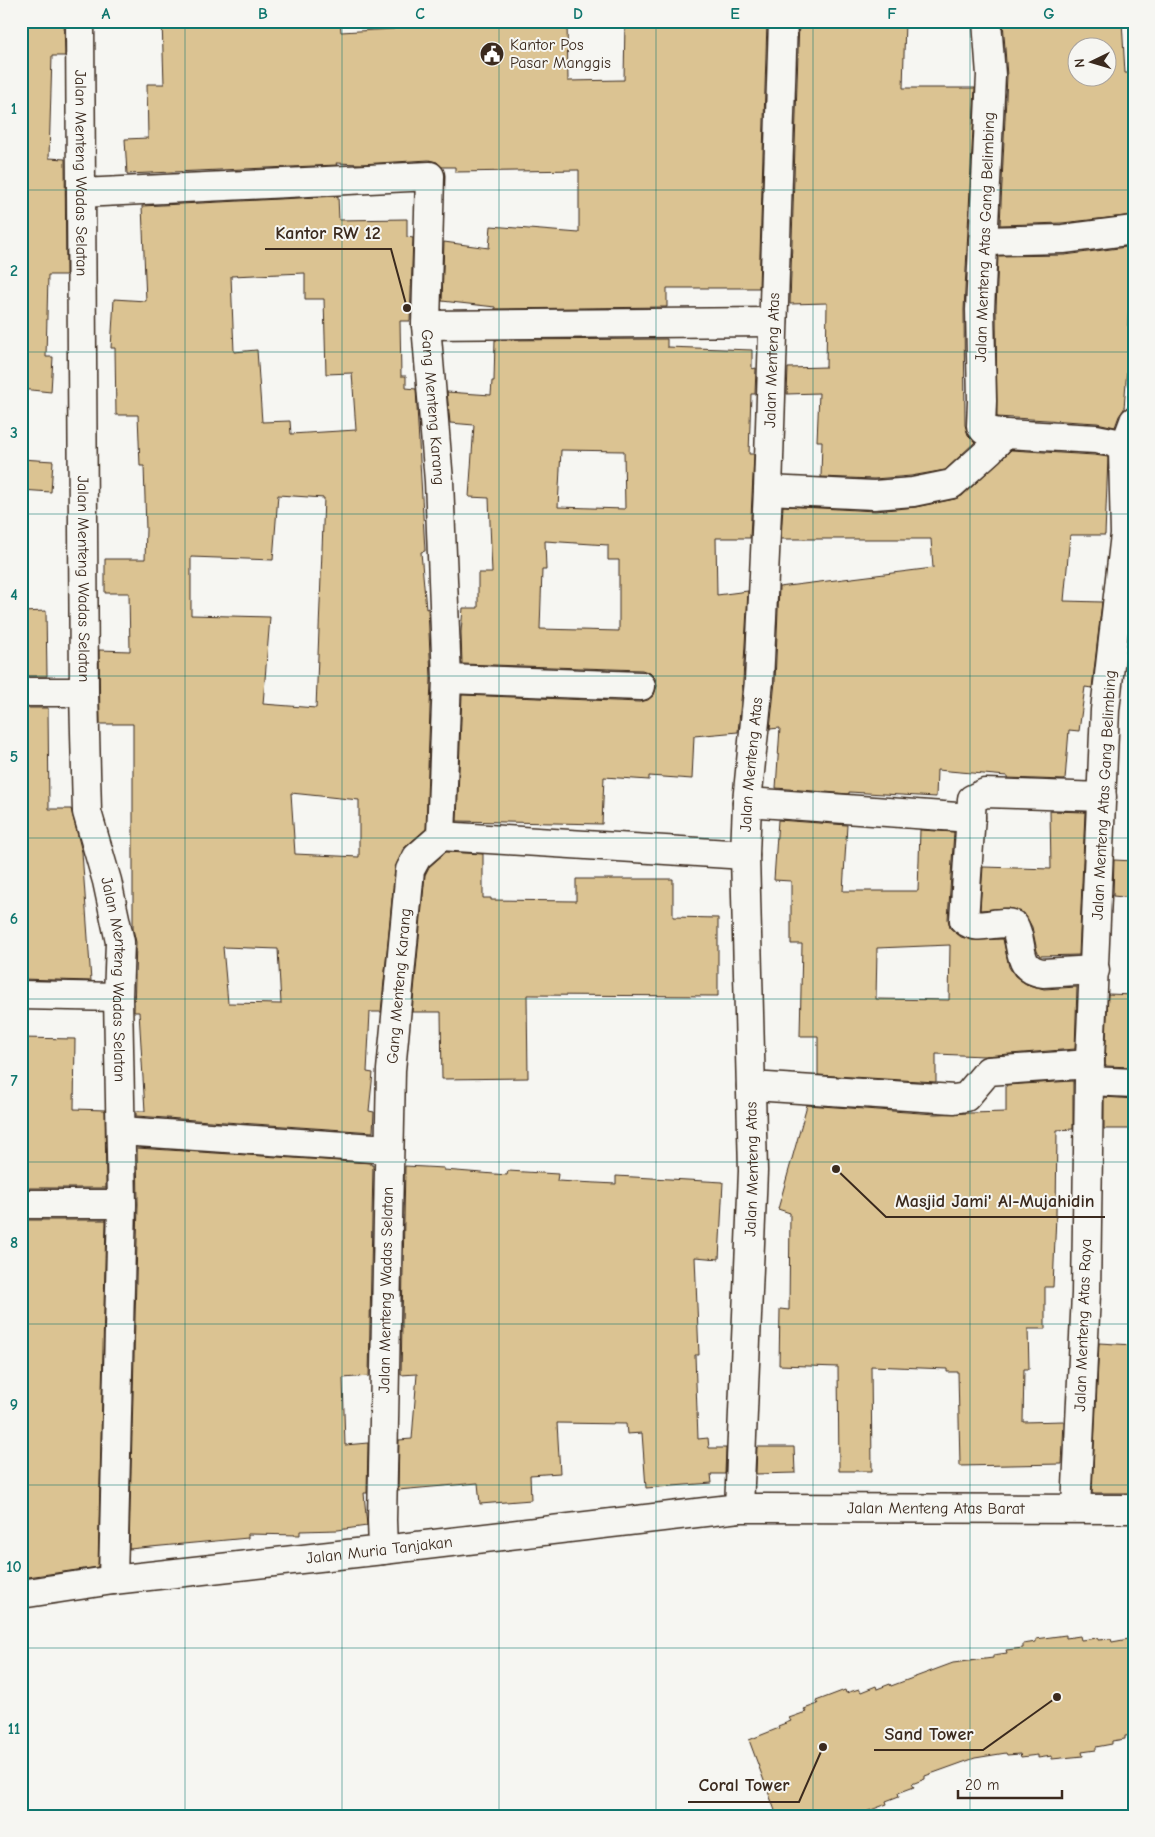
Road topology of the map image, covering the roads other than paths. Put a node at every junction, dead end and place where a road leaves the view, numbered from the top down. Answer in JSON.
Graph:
{"nodes":[{"id":1,"x":80,"y":21,"type":"edge"},
{"id":2,"x":783,"y":21,"type":"edge"},
{"id":3,"x":987,"y":21,"type":"edge"},
{"id":4,"x":81,"y":194,"type":"junction"},
{"id":5,"x":1134,"y":230,"type":"edge"},
{"id":6,"x":983,"y":241,"type":"junction"},
{"id":7,"x":773,"y":322,"type":"junction"},
{"id":8,"x":426,"y":325,"type":"junction"},
{"id":9,"x":1134,"y":421,"type":"edge"},
{"id":10,"x":1005,"y":434,"type":"junction"},
{"id":11,"x":1123,"y":452,"type":"junction"},
{"id":12,"x":768,"y":490,"type":"junction"},
{"id":13,"x":1130,"y":534,"type":"edge"},
{"id":14,"x":447,"y":679,"type":"junction"},
{"id":15,"x":641,"y":686,"type":"dead end"},
{"id":16,"x":21,"y":692,"type":"edge"},
{"id":17,"x":84,"y":692,"type":"junction"},
{"id":18,"x":1102,"y":797,"type":"junction"},
{"id":19,"x":748,"y":802,"type":"junction"},
{"id":20,"x":971,"y":818,"type":"junction"},
{"id":21,"x":441,"y":836,"type":"junction"},
{"id":22,"x":745,"y":854,"type":"junction"},
{"id":23,"x":1095,"y":970,"type":"junction"},
{"id":24,"x":21,"y":995,"type":"edge"},
{"id":25,"x":118,"y":997,"type":"junction"},
{"id":26,"x":1090,"y":1072,"type":"junction"},
{"id":27,"x":1134,"y":1083,"type":"edge"},
{"id":28,"x":751,"y":1086,"type":"junction"},
{"id":29,"x":121,"y":1131,"type":"junction"},
{"id":30,"x":389,"y":1149,"type":"junction"},
{"id":31,"x":21,"y":1204,"type":"edge"},
{"id":32,"x":122,"y":1204,"type":"junction"},
{"id":33,"x":739,"y":1508,"type":"junction"},
{"id":34,"x":1076,"y":1508,"type":"junction"},
{"id":35,"x":1134,"y":1509,"type":"edge"},
{"id":36,"x":383,"y":1550,"type":"junction"},
{"id":37,"x":113,"y":1580,"type":"junction"},
{"id":38,"x":21,"y":1594,"type":"edge"}],
"edges":[{"from":1,"to":4,"type":"street","name":"Jalan Menteng Wadas Selatan"},
{"from":2,"to":7,"type":"street","name":"Jalan Menteng Atas"},
{"from":3,"to":6,"type":"street","name":"Jalan Menteng Atas Gang Belimbing"},
{"from":4,"to":8,"type":"street"},
{"from":4,"to":17,"type":"street","name":"Jalan Menteng Wadas Selatan"},
{"from":5,"to":6,"type":"street"},
{"from":6,"to":10,"type":"street","name":"Jalan Menteng Atas Gang Belimbing"},
{"from":7,"to":8,"type":"street","name":"Gang Menteng Karang"},
{"from":7,"to":12,"type":"street","name":"Jalan Menteng Atas"},
{"from":8,"to":14,"type":"street","name":"Gang Menteng Karang"},
{"from":9,"to":11,"type":"street"},
{"from":10,"to":11,"type":"street","name":"Jalan Menteng Atas Gang Belimbing"},
{"from":10,"to":12,"type":"street"},
{"from":11,"to":13,"type":"street","name":"Jalan Menteng Atas Gang Belimbing"},
{"from":12,"to":19,"type":"street","name":"Jalan Menteng Atas"},
{"from":13,"to":18,"type":"street","name":"Jalan Menteng Atas Gang Belimbing"},
{"from":14,"to":15,"type":"street"},
{"from":14,"to":21,"type":"street","name":"Gang Menteng Karang"},
{"from":16,"to":17,"type":"street"},
{"from":17,"to":25,"type":"street","name":"Jalan Menteng Wadas Selatan"},
{"from":18,"to":20,"type":"street"},
{"from":18,"to":23,"type":"street","name":"Jalan Menteng Atas Gang Belimbing"},
{"from":19,"to":20,"type":"street"},
{"from":19,"to":22,"type":"street","name":"Jalan Menteng Atas"},
{"from":20,"to":23,"type":"street"},
{"from":21,"to":22,"type":"street"},
{"from":21,"to":30,"type":"street","name":"Gang Menteng Karang"},
{"from":22,"to":28,"type":"street","name":"Jalan Menteng Atas"},
{"from":23,"to":26,"type":"street","name":"Jalan Menteng Atas Gang Belimbing"},
{"from":24,"to":25,"type":"street"},
{"from":25,"to":29,"type":"street","name":"Jalan Menteng Wadas Selatan"},
{"from":26,"to":27,"type":"street"},
{"from":26,"to":28,"type":"street"},
{"from":26,"to":34,"type":"street","name":"Jalan Menteng Atas Raya"},
{"from":28,"to":33,"type":"street","name":"Jalan Menteng Atas"},
{"from":29,"to":30,"type":"street"},
{"from":29,"to":32,"type":"street","name":"Jalan Menteng Wadas Selatan"},
{"from":30,"to":36,"type":"street","name":"Jalan Menteng Wadas Selatan"},
{"from":31,"to":32,"type":"street"},
{"from":32,"to":37,"type":"street","name":"Jalan Menteng Wadas Selatan"},
{"from":33,"to":34,"type":"street","name":"Jalan Menteng Atas Barat"},
{"from":33,"to":36,"type":"street","name":"Jalan Muria Tanjakan"},
{"from":34,"to":35,"type":"street","name":"Jalan Menteng Atas Barat"},
{"from":36,"to":37,"type":"street","name":"Jalan Muria Tanjakan"},
{"from":37,"to":38,"type":"street","name":"Jalan Muria Tanjakan"}]}
